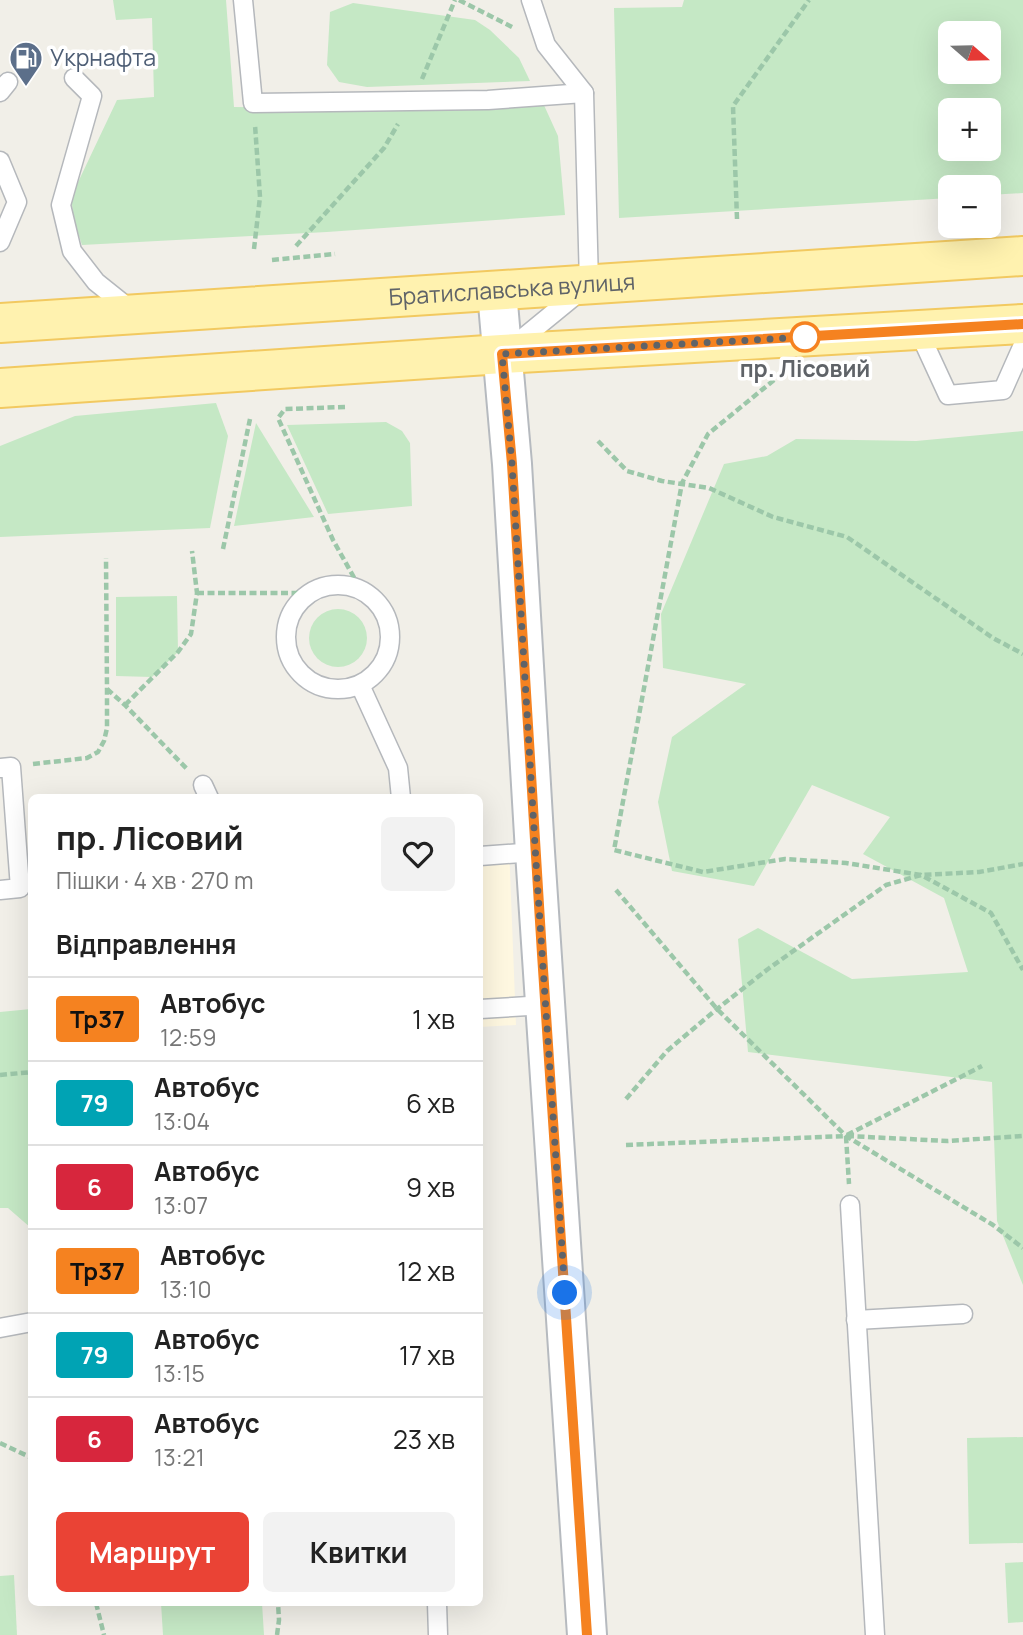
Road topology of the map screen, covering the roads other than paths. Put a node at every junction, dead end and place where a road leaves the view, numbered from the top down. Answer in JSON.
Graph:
{"nodes":[{"id":1,"x":243,"y":0,"type":"edge"},
{"id":2,"x":531,"y":0,"type":"edge"},
{"id":3,"x":74,"y":78,"type":"dead end"},
{"id":4,"x":584,"y":93,"type":"junction"},
{"id":5,"x":0,"y":162,"type":"edge"},
{"id":6,"x":0,"y":242,"type":"edge"},
{"id":7,"x":1023,"y":256,"type":"edge"},
{"id":8,"x":589,"y":284,"type":"junction"},
{"id":9,"x":497,"y":292,"type":"junction"},
{"id":10,"x":136,"y":314,"type":"junction"},
{"id":11,"x":0,"y":323,"type":"edge"},
{"id":12,"x":1023,"y":324,"type":"edge"},
{"id":13,"x":918,"y":330,"type":"junction"},
{"id":14,"x":1023,"y":345,"type":"edge"},
{"id":15,"x":502,"y":354,"type":"junction"},
{"id":16,"x":0,"y":387,"type":"edge"},
{"id":17,"x":360,"y":685,"type":"junction"},
{"id":18,"x":6,"y":767,"type":"edge"},
{"id":19,"x":401,"y":794,"type":"edge"},
{"id":20,"x":535,"y":852,"type":"junction"},
{"id":21,"x":483,"y":856,"type":"edge"},
{"id":22,"x":26,"y":887,"type":"edge"},
{"id":23,"x":0,"y":890,"type":"edge"},
{"id":24,"x":545,"y":1005,"type":"junction"},
{"id":25,"x":483,"y":1009,"type":"edge"},
{"id":26,"x":850,"y":1205,"type":"road end"},
{"id":27,"x":963,"y":1314,"type":"dead end"},
{"id":28,"x":856,"y":1320,"type":"junction"},
{"id":29,"x":28,"y":1323,"type":"edge"},
{"id":30,"x":0,"y":1328,"type":"edge"},
{"id":31,"x":437,"y":1606,"type":"edge"},
{"id":32,"x":438,"y":1635,"type":"edge"},
{"id":33,"x":587,"y":1635,"type":"edge"},
{"id":34,"x":875,"y":1635,"type":"edge"}],
"edges":[{"from":1,"to":4,"type":"lane"},
{"from":2,"to":4,"type":"lane"},
{"from":3,"to":10,"type":"lane"},
{"from":4,"to":8,"type":"lane"},
{"from":5,"to":6,"type":"lane"},
{"from":7,"to":8,"type":"main road","name":"Братиславська вулиця"},
{"from":8,"to":9,"type":"main road","name":"Братиславська вулиця"},
{"from":8,"to":15,"type":"lane"},
{"from":9,"to":10,"type":"main road","name":"Братиславська вулиця"},
{"from":9,"to":15,"type":"street"},
{"from":10,"to":11,"type":"main road","name":"Братиславська вулиця"},
{"from":12,"to":13,"type":"main road"},
{"from":13,"to":14,"type":"lane"},
{"from":13,"to":15,"type":"main road"},
{"from":15,"to":16,"type":"main road"},
{"from":15,"to":20,"type":"street"},
{"from":17,"to":17,"type":"lane"},
{"from":17,"to":19,"type":"lane"},
{"from":18,"to":22,"type":"lane"},
{"from":20,"to":21,"type":"lane"},
{"from":20,"to":24,"type":"street"},
{"from":22,"to":23,"type":"lane"},
{"from":24,"to":25,"type":"lane"},
{"from":24,"to":33,"type":"street"},
{"from":26,"to":28,"type":"lane"},
{"from":27,"to":28,"type":"lane"},
{"from":28,"to":34,"type":"lane"},
{"from":29,"to":30,"type":"lane"},
{"from":31,"to":32,"type":"lane"}]}
